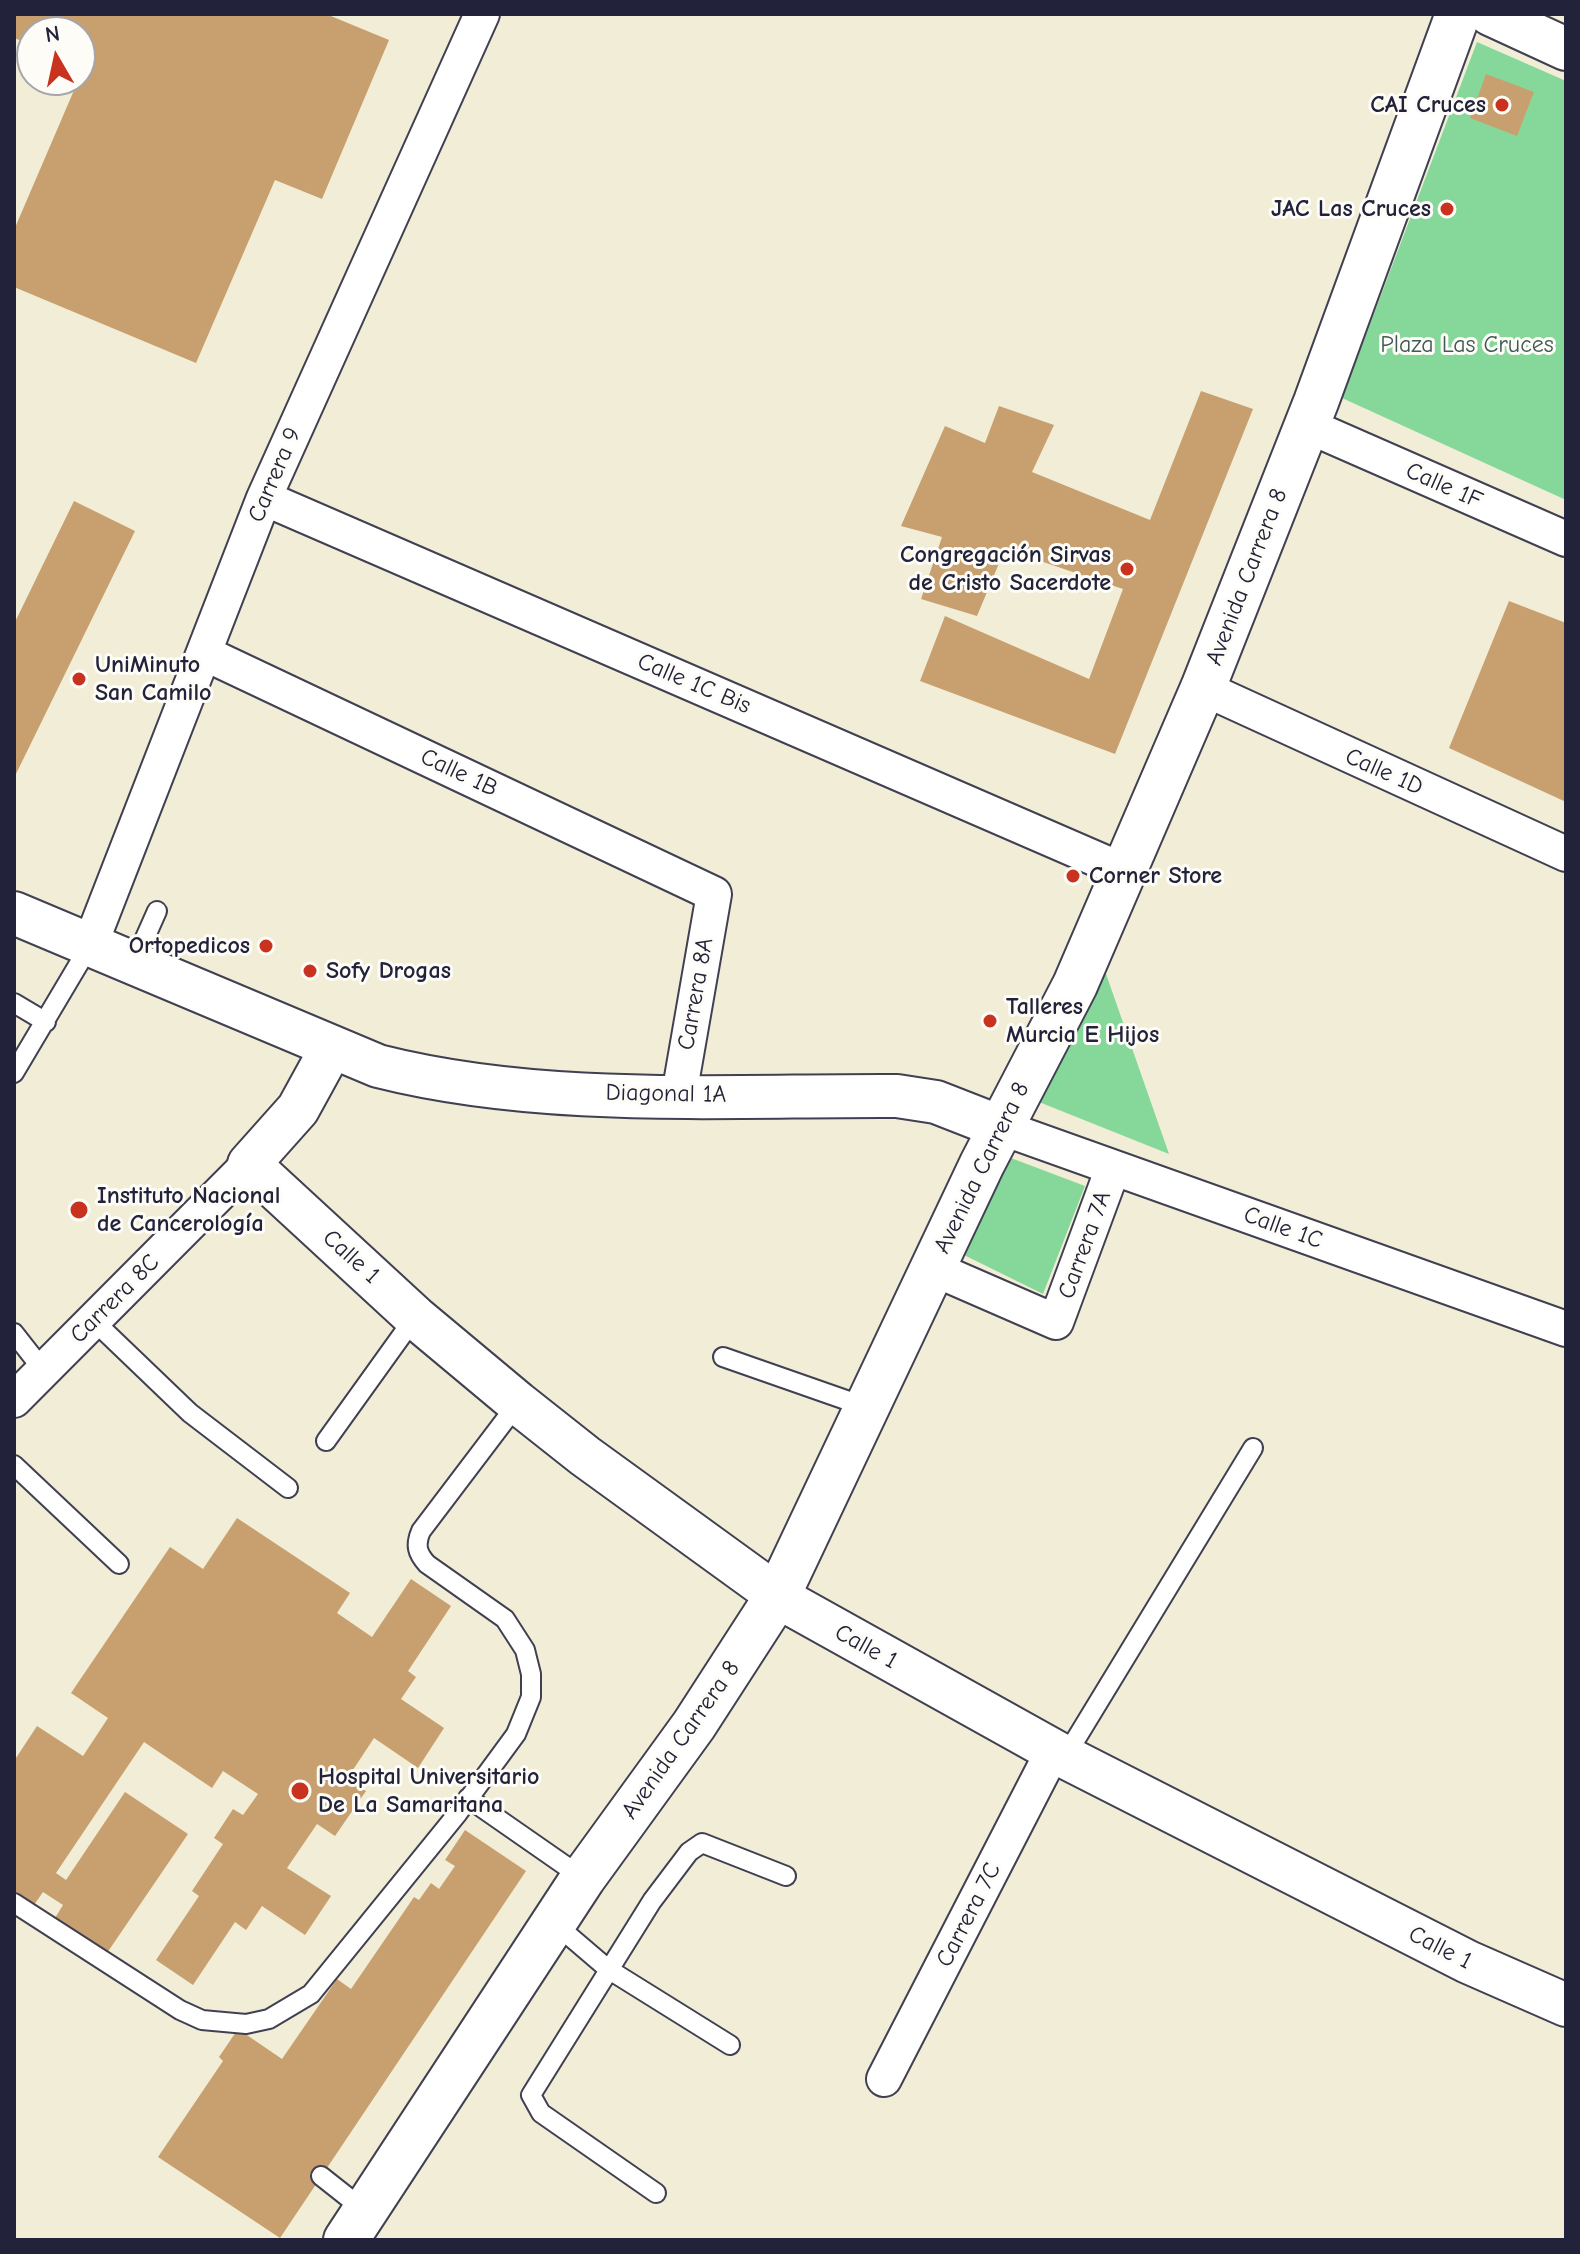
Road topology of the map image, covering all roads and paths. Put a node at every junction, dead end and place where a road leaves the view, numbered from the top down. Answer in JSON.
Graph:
{"nodes":[{"id":1,"x":482,"y":14,"type":"edge"},
{"id":2,"x":1458,"y":14,"type":"edge"},
{"id":3,"x":1490,"y":14,"type":"edge"},
{"id":4,"x":1566,"y":49,"type":"edge"},
{"id":5,"x":1312,"y":428,"type":"junction"},
{"id":6,"x":264,"y":498,"type":"junction"},
{"id":7,"x":1566,"y":539,"type":"edge"},
{"id":8,"x":204,"y":653,"type":"junction"},
{"id":9,"x":1203,"y":688,"type":"junction"},
{"id":10,"x":1566,"y":854,"type":"edge"},
{"id":11,"x":1124,"y":871,"type":"junction"},
{"id":12,"x":714,"y":894,"type":"joint"},
{"id":13,"x":157,"y":911,"type":"dead end"},
{"id":14,"x":14,"y":913,"type":"edge"},
{"id":15,"x":90,"y":945,"type":"junction"},
{"id":16,"x":133,"y":965,"type":"junction"},
{"id":17,"x":14,"y":1003,"type":"edge"},
{"id":18,"x":46,"y":1022,"type":"junction"},
{"id":19,"x":332,"y":1047,"type":"junction"},
{"id":20,"x":14,"y":1073,"type":"edge"},
{"id":21,"x":679,"y":1095,"type":"junction"},
{"id":22,"x":1000,"y":1127,"type":"junction"},
{"id":23,"x":249,"y":1164,"type":"junction"},
{"id":24,"x":1113,"y":1168,"type":"junction"},
{"id":25,"x":932,"y":1268,"type":"junction"},
{"id":26,"x":415,"y":1317,"type":"junction"},
{"id":27,"x":93,"y":1320,"type":"junction"},
{"id":28,"x":1566,"y":1329,"type":"edge"},
{"id":29,"x":14,"y":1333,"type":"edge"},
{"id":30,"x":723,"y":1357,"type":"dead end"},
{"id":31,"x":43,"y":1370,"type":"junction"},
{"id":32,"x":14,"y":1400,"type":"edge"},
{"id":33,"x":518,"y":1403,"type":"junction"},
{"id":34,"x":866,"y":1407,"type":"junction"},
{"id":35,"x":326,"y":1441,"type":"dead end"},
{"id":36,"x":1253,"y":1448,"type":"dead end"},
{"id":37,"x":14,"y":1465,"type":"edge"},
{"id":38,"x":288,"y":1488,"type":"dead end"},
{"id":39,"x":119,"y":1564,"type":"dead end"},
{"id":40,"x":778,"y":1595,"type":"junction"},
{"id":41,"x":1059,"y":1754,"type":"junction"},
{"id":42,"x":468,"y":1798,"type":"junction"},
{"id":43,"x":786,"y":1876,"type":"dead end"},
{"id":44,"x":583,"y":1878,"type":"junction"},
{"id":45,"x":14,"y":1903,"type":"edge"},
{"id":46,"x":553,"y":1922,"type":"junction"},
{"id":47,"x":608,"y":1969,"type":"junction"},
{"id":48,"x":1566,"y":2005,"type":"edge"},
{"id":49,"x":730,"y":2045,"type":"dead end"},
{"id":50,"x":884,"y":2079,"type":"dead end"},
{"id":51,"x":321,"y":2176,"type":"dead end"},
{"id":52,"x":656,"y":2193,"type":"dead end"},
{"id":53,"x":355,"y":2225,"type":"edge"}],
"edges":[{"from":1,"to":6,"type":"street","name":"Carrera 9"},
{"from":2,"to":5,"type":"main road","name":"Avenida Carrera 8"},
{"from":3,"to":4,"type":"street"},
{"from":5,"to":7,"type":"street","name":"Calle 1F"},
{"from":5,"to":9,"type":"main road","name":"Avenida Carrera 8"},
{"from":6,"to":8,"type":"street","name":"Carrera 9"},
{"from":6,"to":11,"type":"street","name":"Calle 1C Bis"},
{"from":8,"to":12,"type":"street","name":"Calle 1B"},
{"from":8,"to":15,"type":"street","name":"Carrera 9"},
{"from":9,"to":10,"type":"street","name":"Calle 1D"},
{"from":9,"to":11,"type":"main road","name":"Avenida Carrera 8"},
{"from":11,"to":22,"type":"main road","name":"Avenida Carrera 8"},
{"from":12,"to":21,"type":"street","name":"Carrera 8A"},
{"from":13,"to":16,"type":"lane"},
{"from":14,"to":15,"type":"street"},
{"from":15,"to":16,"type":"street"},
{"from":15,"to":18,"type":"lane"},
{"from":16,"to":19,"type":"street"},
{"from":17,"to":18,"type":"lane"},
{"from":18,"to":20,"type":"lane"},
{"from":19,"to":21,"type":"street","name":"Diagonal 1A"},
{"from":19,"to":23,"type":"street","name":"Carrera 8C"},
{"from":21,"to":22,"type":"street","name":"Diagonal 1A"},
{"from":22,"to":24,"type":"street","name":"Calle 1C"},
{"from":22,"to":25,"type":"main road","name":"Avenida Carrera 8"},
{"from":23,"to":26,"type":"street","name":"Calle 1"},
{"from":23,"to":27,"type":"street","name":"Carrera 8C"},
{"from":24,"to":25,"type":"street","name":"Carrera 7A"},
{"from":24,"to":28,"type":"street","name":"Calle 1C"},
{"from":25,"to":34,"type":"main road","name":"Avenida Carrera 8"},
{"from":26,"to":33,"type":"street","name":"Calle 1"},
{"from":26,"to":35,"type":"lane"},
{"from":27,"to":31,"type":"street","name":"Carrera 8C"},
{"from":27,"to":38,"type":"lane"},
{"from":29,"to":31,"type":"lane"},
{"from":30,"to":34,"type":"lane"},
{"from":31,"to":32,"type":"street","name":"Carrera 8C"},
{"from":33,"to":40,"type":"street","name":"Calle 1"},
{"from":33,"to":42,"type":"lane"},
{"from":34,"to":40,"type":"main road","name":"Avenida Carrera 8"},
{"from":36,"to":41,"type":"lane"},
{"from":37,"to":39,"type":"lane"},
{"from":40,"to":41,"type":"street","name":"Calle 1"},
{"from":40,"to":44,"type":"main road","name":"Avenida Carrera 8"},
{"from":41,"to":48,"type":"street","name":"Calle 1"},
{"from":41,"to":50,"type":"street","name":"Carrera 7C"},
{"from":42,"to":44,"type":"lane"},
{"from":42,"to":45,"type":"lane"},
{"from":43,"to":47,"type":"lane"},
{"from":44,"to":46,"type":"main road","name":"Avenida Carrera 8"},
{"from":46,"to":47,"type":"lane"},
{"from":46,"to":53,"type":"main road","name":"Avenida Carrera 8"},
{"from":47,"to":49,"type":"lane"},
{"from":47,"to":52,"type":"lane"},
{"from":51,"to":53,"type":"lane"}]}
